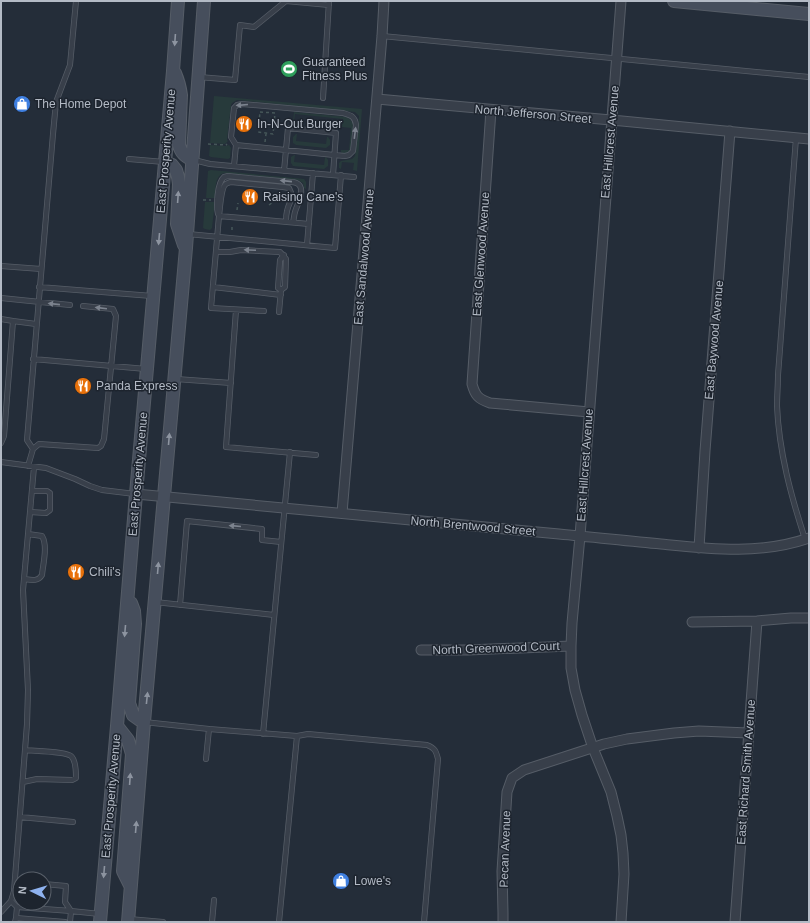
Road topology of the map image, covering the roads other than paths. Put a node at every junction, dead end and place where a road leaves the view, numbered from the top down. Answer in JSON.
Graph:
{"nodes":[{"id":1,"x":76,"y":1,"type":"edge"},
{"id":2,"x":178,"y":1,"type":"edge"},
{"id":3,"x":204,"y":1,"type":"edge"},
{"id":4,"x":384,"y":1,"type":"edge"},
{"id":5,"x":621,"y":1,"type":"edge"},
{"id":6,"x":674,"y":1,"type":"edge"},
{"id":7,"x":329,"y":3,"type":"edge"},
{"id":8,"x":809,"y":14,"type":"edge"},
{"id":9,"x":382,"y":36,"type":"junction"},
{"id":10,"x":617,"y":59,"type":"junction"},
{"id":11,"x":173,"y":71,"type":"junction"},
{"id":12,"x":809,"y":76,"type":"edge"},
{"id":13,"x":199,"y":77,"type":"junction"},
{"id":14,"x":323,"y":98,"type":"dead end"},
{"id":15,"x":377,"y":99,"type":"junction"},
{"id":16,"x":491,"y":110,"type":"junction"},
{"id":17,"x":612,"y":121,"type":"junction"},
{"id":18,"x":730,"y":131,"type":"junction"},
{"id":19,"x":796,"y":138,"type":"junction"},
{"id":20,"x":809,"y":139,"type":"edge"},
{"id":21,"x":236,"y":145,"type":"junction"},
{"id":22,"x":286,"y":150,"type":"junction"},
{"id":23,"x":334,"y":155,"type":"junction"},
{"id":24,"x":129,"y":159,"type":"dead end"},
{"id":25,"x":192,"y":160,"type":"junction"},
{"id":26,"x":166,"y":162,"type":"junction"},
{"id":27,"x":234,"y":166,"type":"junction"},
{"id":28,"x":284,"y":171,"type":"junction"},
{"id":29,"x":313,"y":173,"type":"junction"},
{"id":30,"x":332,"y":175,"type":"junction"},
{"id":31,"x":341,"y":175,"type":"junction"},
{"id":32,"x":354,"y":176,"type":"dead end"},
{"id":33,"x":219,"y":216,"type":"junction"},
{"id":34,"x":286,"y":222,"type":"junction"},
{"id":35,"x":293,"y":222,"type":"junction"},
{"id":36,"x":309,"y":224,"type":"junction"},
{"id":37,"x":187,"y":234,"type":"junction"},
{"id":38,"x":217,"y":237,"type":"junction"},
{"id":39,"x":307,"y":245,"type":"junction"},
{"id":40,"x":186,"y":248,"type":"junction"},
{"id":41,"x":216,"y":252,"type":"junction"},
{"id":42,"x":1,"y":266,"type":"edge"},
{"id":43,"x":41,"y":269,"type":"junction"},
{"id":44,"x":39,"y":287,"type":"junction"},
{"id":45,"x":213,"y":287,"type":"junction"},
{"id":46,"x":281,"y":292,"type":"junction"},
{"id":47,"x":154,"y":296,"type":"junction"},
{"id":48,"x":1,"y":298,"type":"edge"},
{"id":49,"x":38,"y":302,"type":"junction"},
{"id":50,"x":70,"y":306,"type":"dead end"},
{"id":51,"x":83,"y":306,"type":"dead end"},
{"id":52,"x":236,"y":310,"type":"junction"},
{"id":53,"x":264,"y":311,"type":"dead end"},
{"id":54,"x":279,"y":312,"type":"dead end"},
{"id":55,"x":1,"y":319,"type":"edge"},
{"id":56,"x":13,"y":321,"type":"junction"},
{"id":57,"x":36,"y":324,"type":"junction"},
{"id":58,"x":33,"y":359,"type":"junction"},
{"id":59,"x":111,"y":366,"type":"junction"},
{"id":60,"x":147,"y":369,"type":"junction"},
{"id":61,"x":174,"y":379,"type":"junction"},
{"id":62,"x":231,"y":383,"type":"junction"},
{"id":63,"x":589,"y":412,"type":"junction"},
{"id":64,"x":1,"y":443,"type":"edge"},
{"id":65,"x":33,"y":449,"type":"junction"},
{"id":66,"x":290,"y":452,"type":"junction"},
{"id":67,"x":316,"y":455,"type":"dead end"},
{"id":68,"x":1,"y":462,"type":"edge"},
{"id":69,"x":28,"y":466,"type":"junction"},
{"id":70,"x":34,"y":467,"type":"junction"},
{"id":71,"x":32,"y":491,"type":"junction"},
{"id":72,"x":136,"y":494,"type":"junction"},
{"id":73,"x":164,"y":497,"type":"junction"},
{"id":74,"x":284,"y":508,"type":"junction"},
{"id":75,"x":30,"y":512,"type":"junction"},
{"id":76,"x":342,"y":513,"type":"junction"},
{"id":77,"x":28,"y":534,"type":"junction"},
{"id":78,"x":580,"y":536,"type":"junction"},
{"id":79,"x":807,"y":539,"type":"edge"},
{"id":80,"x":281,"y":542,"type":"junction"},
{"id":81,"x":698,"y":548,"type":"junction"},
{"id":82,"x":24,"y":579,"type":"junction"},
{"id":83,"x":128,"y":596,"type":"junction"},
{"id":84,"x":155,"y":602,"type":"junction"},
{"id":85,"x":180,"y":605,"type":"junction"},
{"id":86,"x":274,"y":616,"type":"junction"},
{"id":87,"x":809,"y":618,"type":"edge"},
{"id":88,"x":757,"y":621,"type":"junction"},
{"id":89,"x":692,"y":622,"type":"dead end"},
{"id":90,"x":571,"y":646,"type":"junction"},
{"id":91,"x":422,"y":650,"type":"dead end"},
{"id":92,"x":144,"y":722,"type":"junction"},
{"id":93,"x":117,"y":726,"type":"junction"},
{"id":94,"x":209,"y":728,"type":"junction"},
{"id":95,"x":749,"y":733,"type":"junction"},
{"id":96,"x":263,"y":734,"type":"junction"},
{"id":97,"x":297,"y":736,"type":"junction"},
{"id":98,"x":593,"y":748,"type":"junction"},
{"id":99,"x":25,"y":750,"type":"junction"},
{"id":100,"x":206,"y":759,"type":"dead end"},
{"id":101,"x":23,"y":782,"type":"junction"},
{"id":102,"x":20,"y":816,"type":"junction"},
{"id":103,"x":73,"y":822,"type":"dead end"},
{"id":104,"x":15,"y":871,"type":"edge"},
{"id":105,"x":52,"y":885,"type":"edge"},
{"id":106,"x":131,"y":886,"type":"junction"},
{"id":107,"x":12,"y":898,"type":"edge"},
{"id":108,"x":214,"y":900,"type":"dead end"},
{"id":109,"x":11,"y":901,"type":"joint"},
{"id":110,"x":52,"y":910,"type":"edge"},
{"id":111,"x":71,"y":911,"type":"junction"},
{"id":112,"x":1,"y":912,"type":"edge"},
{"id":113,"x":100,"y":918,"type":"edge"},
{"id":114,"x":16,"y":920,"type":"edge"},
{"id":115,"x":128,"y":920,"type":"edge"},
{"id":116,"x":65,"y":922,"type":"edge"},
{"id":117,"x":70,"y":922,"type":"edge"},
{"id":118,"x":163,"y":922,"type":"edge"},
{"id":119,"x":212,"y":922,"type":"edge"},
{"id":120,"x":279,"y":922,"type":"edge"},
{"id":121,"x":424,"y":922,"type":"edge"},
{"id":122,"x":503,"y":922,"type":"edge"},
{"id":123,"x":621,"y":922,"type":"edge"},
{"id":124,"x":735,"y":922,"type":"edge"}],
"edges":[{"from":1,"to":43,"type":"lane"},
{"from":2,"to":11,"type":"main road","name":"East Prosperity Avenue","one_way":true},
{"from":3,"to":13,"type":"main road"},
{"from":4,"to":9,"type":"street","name":"East Sandalwood Avenue"},
{"from":5,"to":10,"type":"street","name":"East Hillcrest Avenue"},
{"from":6,"to":8,"type":"main road"},
{"from":7,"to":13,"type":"lane"},
{"from":7,"to":14,"type":"lane"},
{"from":9,"to":10,"type":"lane"},
{"from":9,"to":15,"type":"street","name":"East Sandalwood Avenue"},
{"from":10,"to":12,"type":"lane"},
{"from":10,"to":17,"type":"street","name":"East Hillcrest Avenue"},
{"from":11,"to":25,"type":"main road"},
{"from":11,"to":26,"type":"main road","name":"East Prosperity Avenue"},
{"from":13,"to":25,"type":"main road"},
{"from":15,"to":16,"type":"street","name":"North Jefferson Street"},
{"from":15,"to":76,"type":"street","name":"East Sandalwood Avenue"},
{"from":16,"to":17,"type":"street","name":"North Jefferson Street"},
{"from":16,"to":63,"type":"street","name":"East Glenwood Avenue"},
{"from":17,"to":18,"type":"street","name":"North Jefferson Street"},
{"from":17,"to":63,"type":"street","name":"East Hillcrest Avenue"},
{"from":18,"to":19,"type":"street","name":"North Jefferson Street"},
{"from":18,"to":81,"type":"street","name":"East Baywood Avenue"},
{"from":19,"to":20,"type":"street","name":"North Jefferson Street"},
{"from":19,"to":79,"type":"lane"},
{"from":21,"to":22,"type":"lane"},
{"from":23,"to":21,"type":"lane","one_way":true},
{"from":21,"to":27,"type":"lane"},
{"from":22,"to":23,"type":"lane"},
{"from":22,"to":23,"type":"lane"},
{"from":22,"to":28,"type":"lane"},
{"from":23,"to":30,"type":"lane"},
{"from":24,"to":26,"type":"lane"},
{"from":25,"to":27,"type":"lane"},
{"from":25,"to":37,"type":"main road"},
{"from":40,"to":26,"type":"main road","one_way":true},
{"from":26,"to":47,"type":"main road","name":"East Prosperity Avenue","one_way":true},
{"from":27,"to":28,"type":"lane"},
{"from":28,"to":29,"type":"lane"},
{"from":29,"to":30,"type":"lane"},
{"from":29,"to":36,"type":"lane"},
{"from":30,"to":31,"type":"lane"},
{"from":31,"to":32,"type":"lane"},
{"from":31,"to":39,"type":"lane"},
{"from":33,"to":34,"type":"lane"},
{"from":33,"to":34,"type":"lane"},
{"from":35,"to":33,"type":"lane","one_way":true},
{"from":33,"to":38,"type":"lane"},
{"from":34,"to":35,"type":"lane"},
{"from":35,"to":36,"type":"lane"},
{"from":36,"to":39,"type":"lane"},
{"from":37,"to":38,"type":"lane"},
{"from":37,"to":40,"type":"main road"},
{"from":38,"to":39,"type":"lane"},
{"from":38,"to":41,"type":"lane"},
{"from":40,"to":61,"type":"main road"},
{"from":41,"to":45,"type":"lane"},
{"from":46,"to":41,"type":"lane","one_way":true},
{"from":42,"to":43,"type":"lane"},
{"from":43,"to":44,"type":"lane"},
{"from":44,"to":47,"type":"lane"},
{"from":44,"to":49,"type":"lane"},
{"from":45,"to":46,"type":"lane"},
{"from":45,"to":52,"type":"lane"},
{"from":46,"to":54,"type":"lane"},
{"from":47,"to":60,"type":"main road","name":"East Prosperity Avenue"},
{"from":48,"to":49,"type":"lane"},
{"from":50,"to":49,"type":"lane","one_way":true},
{"from":49,"to":57,"type":"lane"},
{"from":59,"to":51,"type":"lane","one_way":true},
{"from":52,"to":53,"type":"lane"},
{"from":52,"to":62,"type":"lane"},
{"from":55,"to":56,"type":"lane"},
{"from":56,"to":57,"type":"lane"},
{"from":56,"to":64,"type":"lane"},
{"from":57,"to":58,"type":"lane"},
{"from":58,"to":59,"type":"lane"},
{"from":58,"to":65,"type":"lane"},
{"from":59,"to":60,"type":"lane"},
{"from":59,"to":65,"type":"lane"},
{"from":60,"to":72,"type":"main road","name":"East Prosperity Avenue"},
{"from":61,"to":62,"type":"lane"},
{"from":73,"to":61,"type":"main road","one_way":true},
{"from":62,"to":66,"type":"lane"},
{"from":63,"to":78,"type":"street","name":"East Hillcrest Avenue"},
{"from":65,"to":69,"type":"lane"},
{"from":66,"to":67,"type":"lane"},
{"from":66,"to":74,"type":"lane"},
{"from":68,"to":69,"type":"lane"},
{"from":69,"to":70,"type":"lane"},
{"from":70,"to":71,"type":"lane"},
{"from":70,"to":72,"type":"lane"},
{"from":71,"to":75,"type":"lane"},
{"from":71,"to":75,"type":"lane"},
{"from":72,"to":73,"type":"street","name":"North Brentwood Street"},
{"from":72,"to":83,"type":"main road","name":"East Prosperity Avenue"},
{"from":73,"to":74,"type":"street","name":"North Brentwood Street"},
{"from":84,"to":73,"type":"main road","one_way":true},
{"from":74,"to":76,"type":"street","name":"North Brentwood Street"},
{"from":74,"to":80,"type":"lane"},
{"from":75,"to":77,"type":"lane"},
{"from":76,"to":78,"type":"street","name":"North Brentwood Street"},
{"from":77,"to":82,"type":"lane"},
{"from":77,"to":82,"type":"lane"},
{"from":78,"to":81,"type":"street","name":"North Brentwood Street"},
{"from":78,"to":90,"type":"street","name":"East Hillcrest Avenue"},
{"from":79,"to":81,"type":"street","name":"North Brentwood Street"},
{"from":80,"to":85,"type":"lane","one_way":true},
{"from":80,"to":86,"type":"lane"},
{"from":82,"to":99,"type":"lane"},
{"from":83,"to":92,"type":"main road"},
{"from":83,"to":93,"type":"main road","name":"East Prosperity Avenue","one_way":true},
{"from":84,"to":85,"type":"lane"},
{"from":92,"to":84,"type":"main road","one_way":true},
{"from":85,"to":86,"type":"lane"},
{"from":86,"to":96,"type":"lane"},
{"from":87,"to":88,"type":"street"},
{"from":88,"to":89,"type":"street"},
{"from":88,"to":95,"type":"street","name":"East Richard Smith Avenue"},
{"from":90,"to":91,"type":"street","name":"North Greenwood Court"},
{"from":90,"to":98,"type":"street","name":"East Hillcrest Avenue"},
{"from":92,"to":94,"type":"lane"},
{"from":106,"to":92,"type":"main road","one_way":true},
{"from":106,"to":93,"type":"main road","one_way":true},
{"from":93,"to":113,"type":"main road","name":"East Prosperity Avenue","one_way":true},
{"from":94,"to":96,"type":"lane"},
{"from":94,"to":100,"type":"lane"},
{"from":95,"to":98,"type":"street"},
{"from":95,"to":124,"type":"street","name":"East Richard Smith Avenue"},
{"from":96,"to":97,"type":"lane"},
{"from":97,"to":120,"type":"lane"},
{"from":97,"to":121,"type":"lane"},
{"from":98,"to":122,"type":"street","name":"Pecan Avenue"},
{"from":98,"to":123,"type":"street","name":"East Hillcrest Avenue"},
{"from":99,"to":101,"type":"lane"},
{"from":99,"to":101,"type":"lane"},
{"from":101,"to":102,"type":"lane"},
{"from":102,"to":103,"type":"lane"},
{"from":102,"to":104,"type":"lane"},
{"from":105,"to":111,"type":"lane"},
{"from":106,"to":115,"type":"main road"},
{"from":107,"to":109,"type":"lane"},
{"from":108,"to":119,"type":"lane"},
{"from":109,"to":112,"type":"lane"},
{"from":110,"to":111,"type":"lane"},
{"from":111,"to":113,"type":"lane"},
{"from":111,"to":117,"type":"lane"},
{"from":114,"to":116,"type":"lane"},
{"from":115,"to":118,"type":"lane"}]}
